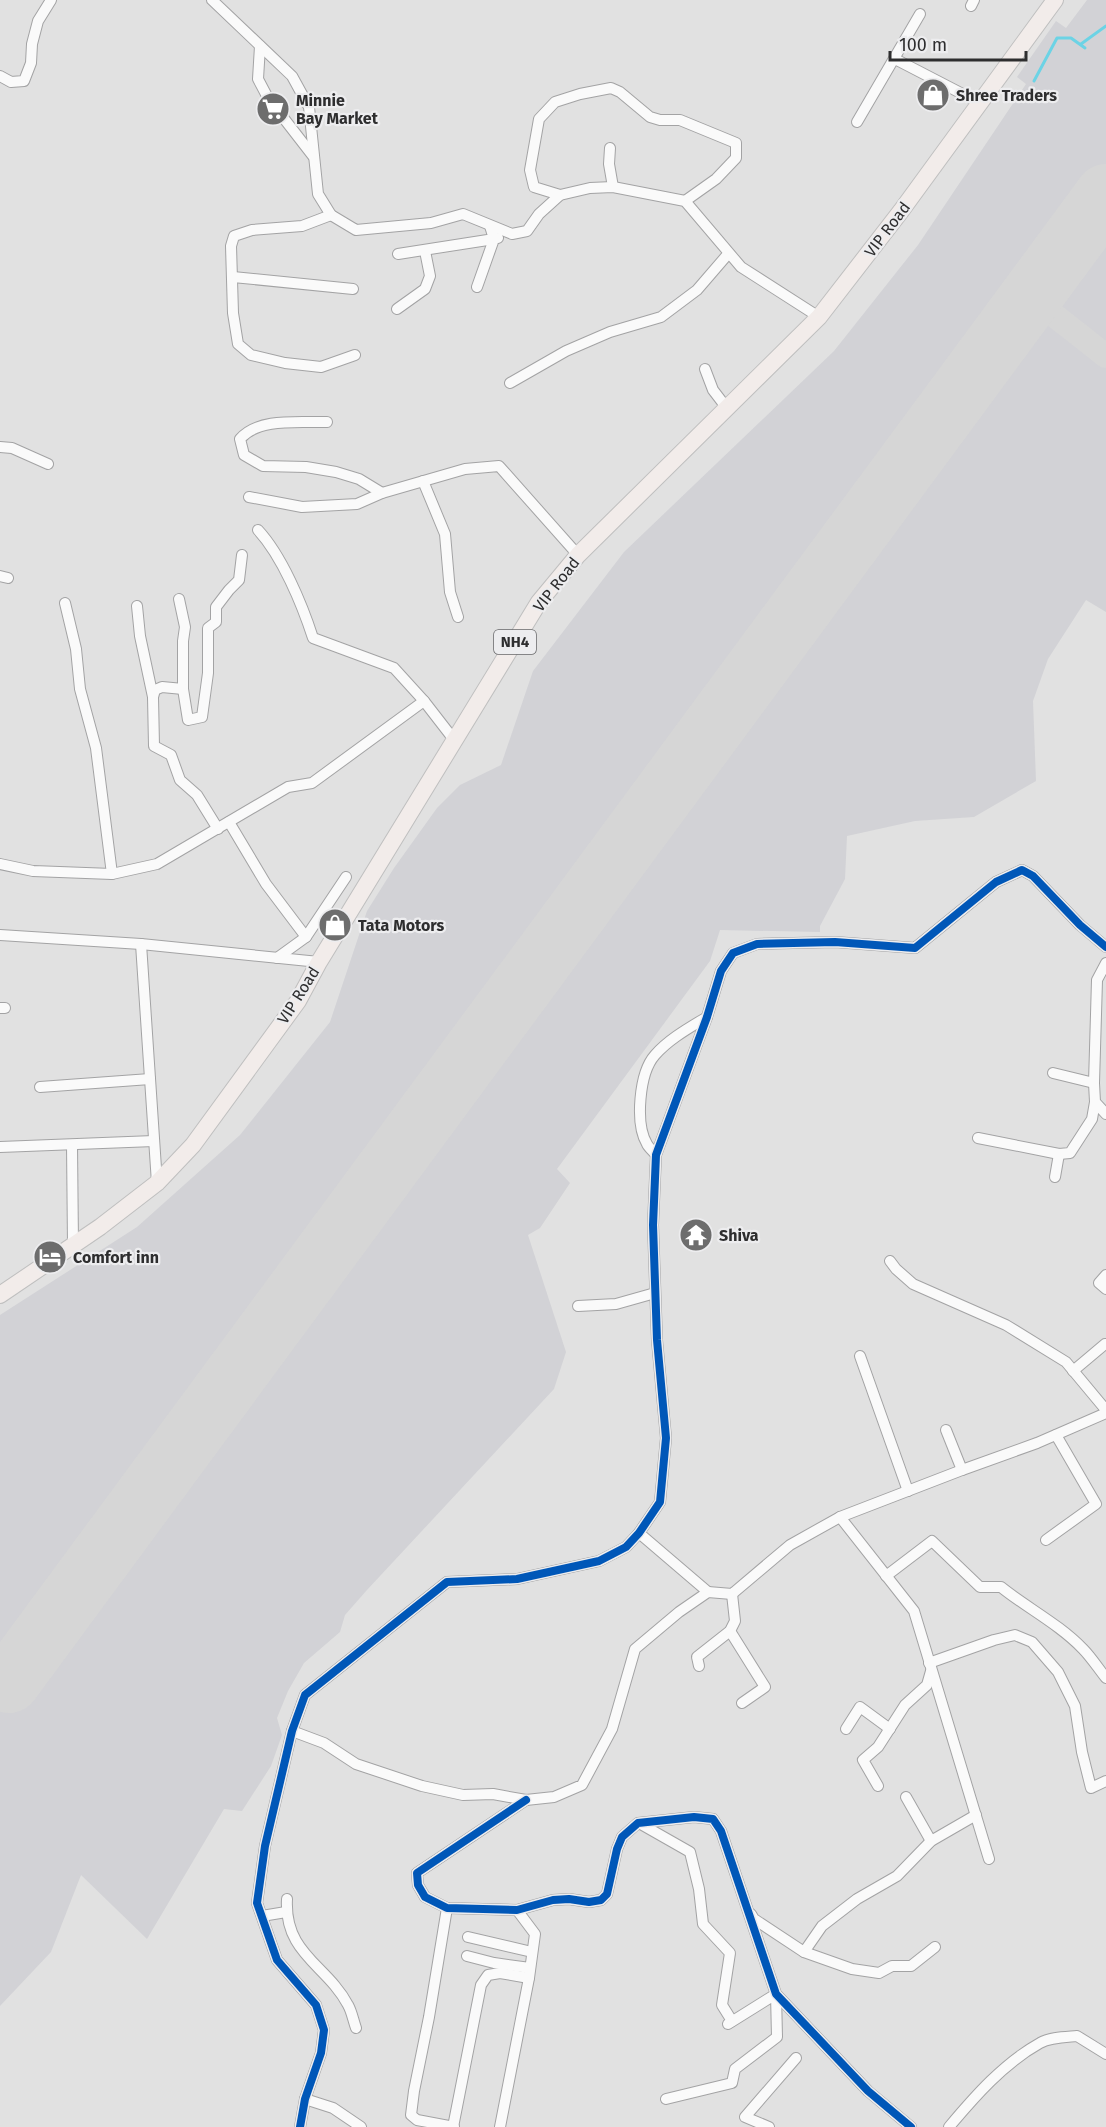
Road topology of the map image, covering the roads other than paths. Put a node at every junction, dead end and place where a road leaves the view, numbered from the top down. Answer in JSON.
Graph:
{"nodes":[{"id":1,"x":51,"y":0,"type":"edge"},
{"id":2,"x":212,"y":0,"type":"edge"},
{"id":3,"x":1055,"y":0,"type":"edge"},
{"id":4,"x":224,"y":6,"type":"edge"},
{"id":5,"x":920,"y":14,"type":"dead end"},
{"id":6,"x":260,"y":46,"type":"junction"},
{"id":7,"x":895,"y":59,"type":"junction"},
{"id":8,"x":0,"y":76,"type":"edge"},
{"id":9,"x":980,"y":103,"type":"junction"},
{"id":10,"x":857,"y":122,"type":"dead end"},
{"id":11,"x":610,"y":148,"type":"dead end"},
{"id":12,"x":313,"y":156,"type":"junction"},
{"id":13,"x":613,"y":187,"type":"junction"},
{"id":14,"x":560,"y":195,"type":"junction"},
{"id":15,"x":685,"y":201,"type":"junction"},
{"id":16,"x":331,"y":215,"type":"junction"},
{"id":17,"x":490,"y":226,"type":"junction"},
{"id":18,"x":512,"y":234,"type":"junction"},
{"id":19,"x":494,"y":239,"type":"junction"},
{"id":20,"x":425,"y":251,"type":"junction"},
{"id":21,"x":398,"y":254,"type":"dead end"},
{"id":22,"x":728,"y":254,"type":"junction"},
{"id":23,"x":233,"y":277,"type":"junction"},
{"id":24,"x":477,"y":287,"type":"dead end"},
{"id":25,"x":353,"y":288,"type":"dead end"},
{"id":26,"x":398,"y":309,"type":"dead end"},
{"id":27,"x":819,"y":317,"type":"junction"},
{"id":28,"x":356,"y":355,"type":"dead end"},
{"id":29,"x":705,"y":369,"type":"dead end"},
{"id":30,"x":510,"y":383,"type":"dead end"},
{"id":31,"x":726,"y":407,"type":"junction"},
{"id":32,"x":327,"y":422,"type":"dead end"},
{"id":33,"x":0,"y":447,"type":"edge"},
{"id":34,"x":48,"y":464,"type":"dead end"},
{"id":35,"x":423,"y":481,"type":"junction"},
{"id":36,"x":382,"y":493,"type":"junction"},
{"id":37,"x":249,"y":497,"type":"dead end"},
{"id":38,"x":258,"y":530,"type":"dead end"},
{"id":39,"x":242,"y":555,"type":"dead end"},
{"id":40,"x":578,"y":555,"type":"junction"},
{"id":41,"x":179,"y":599,"type":"dead end"},
{"id":42,"x":65,"y":603,"type":"dead end"},
{"id":43,"x":137,"y":606,"type":"dead end"},
{"id":44,"x":458,"y":617,"type":"dead end"},
{"id":45,"x":183,"y":689,"type":"junction"},
{"id":46,"x":153,"y":697,"type":"junction"},
{"id":47,"x":424,"y":701,"type":"junction"},
{"id":48,"x":455,"y":741,"type":"junction"},
{"id":49,"x":229,"y":822,"type":"junction"},
{"id":50,"x":218,"y":829,"type":"junction"},
{"id":51,"x":0,"y":864,"type":"edge"},
{"id":52,"x":112,"y":874,"type":"junction"},
{"id":53,"x":346,"y":877,"type":"dead end"},
{"id":54,"x":0,"y":928,"type":"edge"},
{"id":55,"x":0,"y":935,"type":"edge"},
{"id":56,"x":19,"y":936,"type":"junction"},
{"id":57,"x":306,"y":937,"type":"junction"},
{"id":58,"x":141,"y":944,"type":"junction"},
{"id":59,"x":1106,"y":947,"type":"edge"},
{"id":60,"x":277,"y":958,"type":"junction"},
{"id":61,"x":319,"y":962,"type":"junction"},
{"id":62,"x":1106,"y":963,"type":"edge"},
{"id":63,"x":707,"y":1017,"type":"junction"},
{"id":64,"x":1053,"y":1073,"type":"dead end"},
{"id":65,"x":150,"y":1079,"type":"junction"},
{"id":66,"x":1094,"y":1083,"type":"junction"},
{"id":67,"x":40,"y":1087,"type":"dead end"},
{"id":68,"x":1095,"y":1102,"type":"junction"},
{"id":69,"x":1106,"y":1114,"type":"edge"},
{"id":70,"x":978,"y":1138,"type":"dead end"},
{"id":71,"x":154,"y":1141,"type":"junction"},
{"id":72,"x":72,"y":1145,"type":"junction"},
{"id":73,"x":0,"y":1147,"type":"edge"},
{"id":74,"x":1059,"y":1154,"type":"junction"},
{"id":75,"x":656,"y":1155,"type":"junction"},
{"id":76,"x":1055,"y":1177,"type":"dead end"},
{"id":77,"x":157,"y":1183,"type":"junction"},
{"id":78,"x":73,"y":1245,"type":"junction"},
{"id":79,"x":890,"y":1261,"type":"dead end"},
{"id":80,"x":1106,"y":1275,"type":"edge"},
{"id":81,"x":1106,"y":1289,"type":"edge"},
{"id":82,"x":655,"y":1293,"type":"junction"},
{"id":83,"x":0,"y":1295,"type":"edge"},
{"id":84,"x":578,"y":1306,"type":"dead end"},
{"id":85,"x":1105,"y":1344,"type":"edge"},
{"id":86,"x":860,"y":1356,"type":"dead end"},
{"id":87,"x":1073,"y":1371,"type":"junction"},
{"id":88,"x":1106,"y":1412,"type":"edge"},
{"id":89,"x":946,"y":1430,"type":"dead end"},
{"id":90,"x":1056,"y":1435,"type":"junction"},
{"id":91,"x":962,"y":1470,"type":"junction"},
{"id":92,"x":908,"y":1491,"type":"junction"},
{"id":93,"x":840,"y":1517,"type":"junction"},
{"id":94,"x":639,"y":1533,"type":"junction"},
{"id":95,"x":1046,"y":1540,"type":"dead end"},
{"id":96,"x":886,"y":1576,"type":"junction"},
{"id":97,"x":708,"y":1592,"type":"junction"},
{"id":98,"x":732,"y":1594,"type":"junction"},
{"id":99,"x":730,"y":1631,"type":"junction"},
{"id":100,"x":699,"y":1666,"type":"dead end"},
{"id":101,"x":930,"y":1667,"type":"junction"},
{"id":102,"x":1106,"y":1678,"type":"edge"},
{"id":103,"x":742,"y":1703,"type":"dead end"},
{"id":104,"x":846,"y":1729,"type":"dead end"},
{"id":105,"x":890,"y":1729,"type":"junction"},
{"id":106,"x":292,"y":1731,"type":"junction"},
{"id":107,"x":1106,"y":1781,"type":"edge"},
{"id":108,"x":878,"y":1786,"type":"dead end"},
{"id":109,"x":906,"y":1797,"type":"dead end"},
{"id":110,"x":526,"y":1800,"type":"junction"},
{"id":111,"x":975,"y":1815,"type":"junction"},
{"id":112,"x":638,"y":1823,"type":"junction"},
{"id":113,"x":931,"y":1840,"type":"junction"},
{"id":114,"x":989,"y":1859,"type":"dead end"},
{"id":115,"x":287,"y":1899,"type":"dead end"},
{"id":116,"x":746,"y":1906,"type":"junction"},
{"id":117,"x":447,"y":1908,"type":"junction"},
{"id":118,"x":518,"y":1910,"type":"junction"},
{"id":119,"x":286,"y":1912,"type":"junction"},
{"id":120,"x":262,"y":1916,"type":"junction"},
{"id":121,"x":468,"y":1937,"type":"dead end"},
{"id":122,"x":935,"y":1947,"type":"dead end"},
{"id":123,"x":532,"y":1952,"type":"junction"},
{"id":124,"x":804,"y":1952,"type":"junction"},
{"id":125,"x":467,"y":1956,"type":"dead end"},
{"id":126,"x":529,"y":1973,"type":"junction"},
{"id":127,"x":776,"y":1994,"type":"junction"},
{"id":128,"x":356,"y":2028,"type":"dead end"},
{"id":129,"x":1106,"y":2054,"type":"edge"},
{"id":130,"x":796,"y":2058,"type":"dead end"},
{"id":131,"x":305,"y":2099,"type":"junction"},
{"id":132,"x":666,"y":2099,"type":"dead end"},
{"id":133,"x":300,"y":2127,"type":"edge"},
{"id":134,"x":361,"y":2127,"type":"edge"},
{"id":135,"x":454,"y":2127,"type":"edge"},
{"id":136,"x":499,"y":2127,"type":"edge"},
{"id":137,"x":770,"y":2127,"type":"edge"},
{"id":138,"x":911,"y":2127,"type":"edge"},
{"id":139,"x":949,"y":2127,"type":"edge"}],
"edges":[{"from":1,"to":8,"type":"street"},
{"from":2,"to":4,"type":"street"},
{"from":3,"to":9,"type":"highway","name":"VIP Road","number":"NH4"},
{"from":4,"to":6,"type":"street"},
{"from":5,"to":7,"type":"street"},
{"from":6,"to":12,"type":"street"},
{"from":6,"to":12,"type":"street"},
{"from":7,"to":9,"type":"street"},
{"from":7,"to":10,"type":"street"},
{"from":9,"to":27,"type":"highway","name":"VIP Road","number":"NH4"},
{"from":11,"to":13,"type":"street"},
{"from":12,"to":16,"type":"street"},
{"from":13,"to":14,"type":"street"},
{"from":13,"to":15,"type":"street"},
{"from":14,"to":15,"type":"street"},
{"from":14,"to":18,"type":"street"},
{"from":15,"to":22,"type":"street"},
{"from":16,"to":17,"type":"street"},
{"from":16,"to":23,"type":"street"},
{"from":17,"to":18,"type":"street"},
{"from":17,"to":19,"type":"street"},
{"from":18,"to":19,"type":"street"},
{"from":19,"to":20,"type":"street"},
{"from":19,"to":24,"type":"street"},
{"from":20,"to":21,"type":"street"},
{"from":20,"to":26,"type":"street"},
{"from":22,"to":27,"type":"street"},
{"from":22,"to":30,"type":"street"},
{"from":23,"to":25,"type":"street"},
{"from":23,"to":28,"type":"street"},
{"from":27,"to":31,"type":"highway","name":"VIP Road","number":"NH4"},
{"from":29,"to":31,"type":"street"},
{"from":31,"to":40,"type":"highway","name":"VIP Road","number":"NH4"},
{"from":32,"to":36,"type":"street"},
{"from":33,"to":34,"type":"street"},
{"from":35,"to":36,"type":"street"},
{"from":35,"to":40,"type":"street"},
{"from":35,"to":44,"type":"street"},
{"from":36,"to":37,"type":"street"},
{"from":38,"to":47,"type":"street"},
{"from":39,"to":45,"type":"street"},
{"from":40,"to":48,"type":"highway","name":"VIP Road","number":"NH4"},
{"from":41,"to":45,"type":"street"},
{"from":42,"to":52,"type":"street"},
{"from":43,"to":46,"type":"street"},
{"from":45,"to":46,"type":"street"},
{"from":46,"to":50,"type":"street"},
{"from":47,"to":48,"type":"street"},
{"from":47,"to":49,"type":"street"},
{"from":48,"to":61,"type":"highway","name":"VIP Road","number":"NH4"},
{"from":49,"to":50,"type":"street"},
{"from":49,"to":57,"type":"street"},
{"from":50,"to":52,"type":"street"},
{"from":51,"to":52,"type":"street"},
{"from":53,"to":57,"type":"street"},
{"from":54,"to":56,"type":"street"},
{"from":55,"to":56,"type":"street"},
{"from":56,"to":58,"type":"street"},
{"from":57,"to":60,"type":"street"},
{"from":58,"to":60,"type":"street"},
{"from":58,"to":65,"type":"street"},
{"from":59,"to":63,"type":"street"},
{"from":60,"to":61,"type":"street"},
{"from":61,"to":77,"type":"highway","name":"VIP Road","number":"NH4"},
{"from":62,"to":66,"type":"street"},
{"from":63,"to":75,"type":"street"},
{"from":63,"to":75,"type":"street"},
{"from":64,"to":66,"type":"street"},
{"from":65,"to":67,"type":"street"},
{"from":65,"to":71,"type":"street"},
{"from":66,"to":68,"type":"street"},
{"from":68,"to":69,"type":"street"},
{"from":68,"to":74,"type":"street"},
{"from":70,"to":74,"type":"street"},
{"from":71,"to":72,"type":"street"},
{"from":71,"to":77,"type":"street"},
{"from":72,"to":73,"type":"street"},
{"from":72,"to":78,"type":"street"},
{"from":74,"to":76,"type":"street"},
{"from":75,"to":82,"type":"street"},
{"from":77,"to":78,"type":"highway","name":"VIP Road","number":"NH4"},
{"from":78,"to":83,"type":"highway","name":"VIP Road","number":"NH4"},
{"from":79,"to":87,"type":"street"},
{"from":80,"to":81,"type":"street"},
{"from":82,"to":84,"type":"street"},
{"from":82,"to":94,"type":"street"},
{"from":85,"to":87,"type":"street"},
{"from":86,"to":92,"type":"street"},
{"from":87,"to":88,"type":"street"},
{"from":88,"to":90,"type":"street"},
{"from":89,"to":91,"type":"street"},
{"from":90,"to":91,"type":"street"},
{"from":90,"to":95,"type":"street"},
{"from":91,"to":92,"type":"street"},
{"from":92,"to":93,"type":"street"},
{"from":93,"to":96,"type":"street"},
{"from":93,"to":98,"type":"street"},
{"from":94,"to":97,"type":"street"},
{"from":94,"to":106,"type":"street"},
{"from":96,"to":101,"type":"street"},
{"from":96,"to":102,"type":"street"},
{"from":97,"to":98,"type":"street"},
{"from":97,"to":110,"type":"street"},
{"from":98,"to":99,"type":"street"},
{"from":99,"to":100,"type":"street"},
{"from":99,"to":103,"type":"street"},
{"from":101,"to":105,"type":"street"},
{"from":101,"to":107,"type":"street"},
{"from":101,"to":111,"type":"street"},
{"from":104,"to":105,"type":"street"},
{"from":105,"to":108,"type":"street"},
{"from":106,"to":110,"type":"street"},
{"from":106,"to":120,"type":"street"},
{"from":109,"to":113,"type":"street"},
{"from":110,"to":117,"type":"street"},
{"from":111,"to":113,"type":"street"},
{"from":111,"to":114,"type":"street"},
{"from":112,"to":116,"type":"street"},
{"from":112,"to":118,"type":"street"},
{"from":112,"to":127,"type":"street"},
{"from":113,"to":124,"type":"street"},
{"from":115,"to":119,"type":"street"},
{"from":116,"to":124,"type":"street"},
{"from":116,"to":127,"type":"street"},
{"from":117,"to":118,"type":"street"},
{"from":117,"to":135,"type":"street"},
{"from":118,"to":123,"type":"street"},
{"from":119,"to":120,"type":"street"},
{"from":119,"to":128,"type":"street"},
{"from":120,"to":131,"type":"street"},
{"from":121,"to":123,"type":"street"},
{"from":122,"to":124,"type":"street"},
{"from":123,"to":126,"type":"street"},
{"from":125,"to":126,"type":"street"},
{"from":126,"to":135,"type":"street"},
{"from":126,"to":136,"type":"street"},
{"from":127,"to":132,"type":"street"},
{"from":127,"to":138,"type":"street"},
{"from":129,"to":139,"type":"street"},
{"from":130,"to":137,"type":"street"},
{"from":131,"to":133,"type":"street"},
{"from":131,"to":134,"type":"street"}]}
